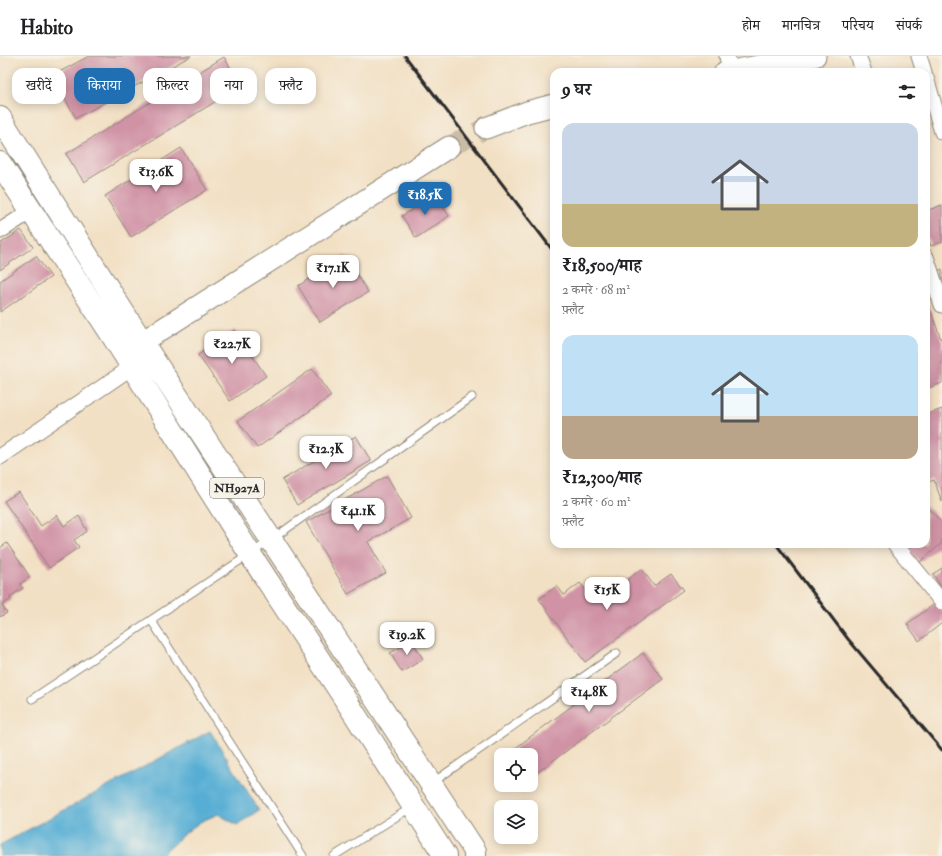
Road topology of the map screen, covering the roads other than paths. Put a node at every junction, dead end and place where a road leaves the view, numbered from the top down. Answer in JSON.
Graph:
{"nodes":[{"id":1,"x":815,"y":56,"type":"edge"},
{"id":2,"x":858,"y":56,"type":"edge"},
{"id":3,"x":920,"y":56,"type":"edge"},
{"id":4,"x":728,"y":66,"type":"edge"},
{"id":5,"x":862,"y":68,"type":"edge"},
{"id":6,"x":923,"y":68,"type":"edge"},
{"id":7,"x":930,"y":92,"type":"edge"},
{"id":8,"x":550,"y":106,"type":"edge"},
{"id":9,"x":0,"y":118,"type":"edge"},
{"id":10,"x":486,"y":128,"type":"tunnel mouth"},
{"id":11,"x":942,"y":132,"type":"edge"},
{"id":12,"x":448,"y":147,"type":"tunnel mouth"},
{"id":13,"x":0,"y":163,"type":"edge"},
{"id":14,"x":31,"y":211,"type":"junction"},
{"id":15,"x":0,"y":232,"type":"edge"},
{"id":16,"x":930,"y":269,"type":"edge"},
{"id":17,"x":942,"y":305,"type":"edge"},
{"id":18,"x":142,"y":342,"type":"junction"},
{"id":19,"x":132,"y":367,"type":"junction"},
{"id":20,"x":472,"y":397,"type":"dead end"},
{"id":21,"x":0,"y":457,"type":"edge"},
{"id":22,"x":271,"y":540,"type":"junction"},
{"id":23,"x":898,"y":548,"type":"edge"},
{"id":24,"x":250,"y":554,"type":"junction"},
{"id":25,"x":942,"y":602,"type":"edge"},
{"id":26,"x":151,"y":620,"type":"junction"},
{"id":27,"x":617,"y":653,"type":"dead end"},
{"id":28,"x":32,"y":698,"type":"dead end"},
{"id":29,"x":431,"y":784,"type":"junction"},
{"id":30,"x":414,"y":806,"type":"junction"},
{"id":31,"x":303,"y":856,"type":"edge"},
{"id":32,"x":334,"y":856,"type":"edge"},
{"id":33,"x":445,"y":856,"type":"edge"},
{"id":34,"x":475,"y":856,"type":"edge"}],
"edges":[{"from":1,"to":4,"type":"main road"},
{"from":2,"to":5,"type":"street"},
{"from":3,"to":6,"type":"street"},
{"from":7,"to":11,"type":"street"},
{"from":8,"to":10,"type":"main road"},
{"from":9,"to":18,"type":"highway","number":"NH927A"},
{"from":12,"to":18,"type":"main road"},
{"from":13,"to":14,"type":"highway","number":"NH927A"},
{"from":14,"to":15,"type":"street"},
{"from":14,"to":19,"type":"highway","number":"NH927A"},
{"from":16,"to":17,"type":"street"},
{"from":18,"to":22,"type":"highway","number":"NH927A"},
{"from":19,"to":21,"type":"street"},
{"from":19,"to":24,"type":"highway","number":"NH927A"},
{"from":20,"to":22,"type":"lane"},
{"from":22,"to":24,"type":"lane"},
{"from":22,"to":29,"type":"highway","number":"NH927A"},
{"from":23,"to":25,"type":"street"},
{"from":24,"to":26,"type":"lane"},
{"from":24,"to":30,"type":"highway","number":"NH927A"},
{"from":26,"to":28,"type":"lane"},
{"from":26,"to":31,"type":"lane"},
{"from":27,"to":29,"type":"lane"},
{"from":29,"to":34,"type":"highway","number":"NH927A"},
{"from":30,"to":32,"type":"lane"},
{"from":30,"to":33,"type":"highway","number":"NH927A"}]}
